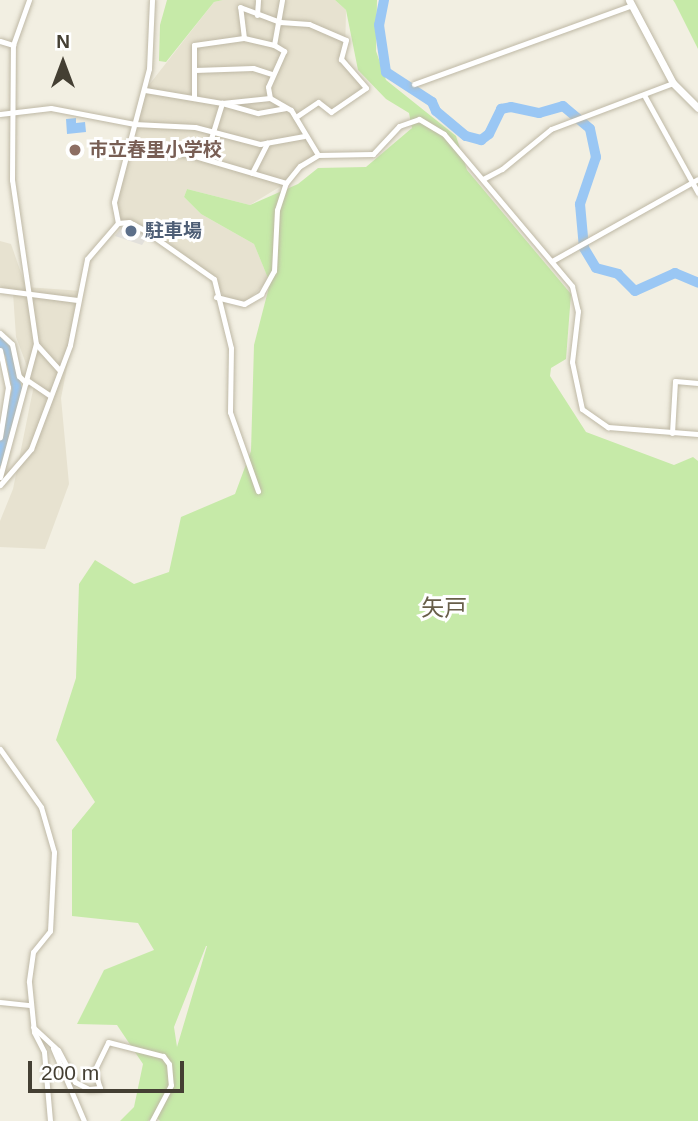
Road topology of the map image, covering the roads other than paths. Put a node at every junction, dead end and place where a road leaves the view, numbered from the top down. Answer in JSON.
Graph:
{"nodes":[{"id":1,"x":29,"y":0,"type":"edge"},
{"id":2,"x":152,"y":0,"type":"edge"},
{"id":3,"x":258,"y":0,"type":"edge"},
{"id":4,"x":282,"y":0,"type":"edge"},
{"id":5,"x":629,"y":3,"type":"edge"},
{"id":6,"x":257,"y":15,"type":"junction"},
{"id":7,"x":280,"y":22,"type":"junction"},
{"id":8,"x":244,"y":38,"type":"junction"},
{"id":9,"x":0,"y":41,"type":"edge"},
{"id":10,"x":13,"y":45,"type":"junction"},
{"id":11,"x":274,"y":45,"type":"junction"},
{"id":12,"x":195,"y":70,"type":"junction"},
{"id":13,"x":272,"y":74,"type":"junction"},
{"id":14,"x":673,"y":83,"type":"junction"},
{"id":15,"x":414,"y":84,"type":"dead end"},
{"id":16,"x":145,"y":90,"type":"junction"},
{"id":17,"x":644,"y":95,"type":"junction"},
{"id":18,"x":194,"y":96,"type":"junction"},
{"id":19,"x":270,"y":98,"type":"junction"},
{"id":20,"x":222,"y":103,"type":"junction"},
{"id":21,"x":285,"y":108,"type":"junction"},
{"id":22,"x":698,"y":108,"type":"edge"},
{"id":23,"x":12,"y":113,"type":"junction"},
{"id":24,"x":0,"y":114,"type":"edge"},
{"id":25,"x":296,"y":117,"type":"junction"},
{"id":26,"x":134,"y":124,"type":"junction"},
{"id":27,"x":213,"y":132,"type":"junction"},
{"id":28,"x":304,"y":136,"type":"junction"},
{"id":29,"x":267,"y":143,"type":"junction"},
{"id":30,"x":128,"y":150,"type":"junction"},
{"id":31,"x":318,"y":155,"type":"junction"},
{"id":32,"x":205,"y":158,"type":"junction"},
{"id":33,"x":252,"y":173,"type":"junction"},
{"id":34,"x":483,"y":179,"type":"junction"},
{"id":35,"x":695,"y":181,"type":"edge"},
{"id":36,"x":286,"y":183,"type":"junction"},
{"id":37,"x":698,"y":193,"type":"edge"},
{"id":38,"x":118,"y":223,"type":"junction"},
{"id":39,"x":552,"y":261,"type":"junction"},
{"id":40,"x":0,"y":290,"type":"edge"},
{"id":41,"x":26,"y":294,"type":"junction"},
{"id":42,"x":216,"y":297,"type":"junction"},
{"id":43,"x":77,"y":300,"type":"junction"},
{"id":44,"x":0,"y":333,"type":"edge"},
{"id":45,"x":36,"y":344,"type":"junction"},
{"id":46,"x":0,"y":350,"type":"edge"},
{"id":47,"x":60,"y":371,"type":"junction"},
{"id":48,"x":26,"y":383,"type":"junction"},
{"id":49,"x":698,"y":383,"type":"edge"},
{"id":50,"x":8,"y":387,"type":"junction"},
{"id":51,"x":49,"y":395,"type":"junction"},
{"id":52,"x":672,"y":433,"type":"junction"},
{"id":53,"x":698,"y":434,"type":"edge"},
{"id":54,"x":0,"y":437,"type":"edge"},
{"id":55,"x":0,"y":473,"type":"edge"},
{"id":56,"x":0,"y":485,"type":"edge"},
{"id":57,"x":258,"y":491,"type":"dead end"},
{"id":58,"x":0,"y":749,"type":"edge"},
{"id":59,"x":0,"y":1002,"type":"edge"},
{"id":60,"x":30,"y":1005,"type":"junction"},
{"id":61,"x":33,"y":1027,"type":"junction"},
{"id":62,"x":53,"y":1048,"type":"junction"},
{"id":63,"x":50,"y":1121,"type":"edge"},
{"id":64,"x":83,"y":1121,"type":"edge"},
{"id":65,"x":152,"y":1121,"type":"edge"}],
"edges":[{"from":1,"to":10,"type":"street"},
{"from":2,"to":16,"type":"street"},
{"from":3,"to":6,"type":"street"},
{"from":4,"to":7,"type":"street"},
{"from":5,"to":14,"type":"street"},
{"from":5,"to":15,"type":"street"},
{"from":6,"to":7,"type":"street"},
{"from":6,"to":8,"type":"street"},
{"from":7,"to":11,"type":"street"},
{"from":7,"to":25,"type":"street"},
{"from":8,"to":11,"type":"street"},
{"from":8,"to":12,"type":"street"},
{"from":9,"to":10,"type":"street"},
{"from":10,"to":23,"type":"street"},
{"from":11,"to":13,"type":"street"},
{"from":12,"to":13,"type":"street"},
{"from":12,"to":18,"type":"street"},
{"from":13,"to":19,"type":"street"},
{"from":14,"to":17,"type":"street"},
{"from":14,"to":22,"type":"street"},
{"from":16,"to":18,"type":"street"},
{"from":16,"to":26,"type":"street"},
{"from":17,"to":34,"type":"street"},
{"from":17,"to":35,"type":"street"},
{"from":18,"to":20,"type":"street"},
{"from":19,"to":20,"type":"street"},
{"from":19,"to":21,"type":"street"},
{"from":20,"to":21,"type":"street"},
{"from":20,"to":27,"type":"street"},
{"from":21,"to":25,"type":"street"},
{"from":23,"to":24,"type":"street"},
{"from":23,"to":26,"type":"street"},
{"from":23,"to":41,"type":"street"},
{"from":25,"to":28,"type":"street"},
{"from":26,"to":27,"type":"street"},
{"from":26,"to":30,"type":"street"},
{"from":27,"to":29,"type":"street"},
{"from":27,"to":32,"type":"street"},
{"from":28,"to":29,"type":"street"},
{"from":28,"to":31,"type":"street"},
{"from":29,"to":33,"type":"street"},
{"from":30,"to":32,"type":"street"},
{"from":30,"to":38,"type":"street"},
{"from":31,"to":34,"type":"street"},
{"from":31,"to":36,"type":"street"},
{"from":32,"to":33,"type":"street"},
{"from":33,"to":36,"type":"street"},
{"from":34,"to":39,"type":"street"},
{"from":35,"to":37,"type":"street"},
{"from":35,"to":39,"type":"street"},
{"from":36,"to":42,"type":"street"},
{"from":38,"to":42,"type":"street"},
{"from":38,"to":43,"type":"street"},
{"from":39,"to":52,"type":"street"},
{"from":40,"to":41,"type":"street"},
{"from":41,"to":43,"type":"street"},
{"from":41,"to":45,"type":"street"},
{"from":42,"to":57,"type":"street"},
{"from":43,"to":47,"type":"street"},
{"from":44,"to":48,"type":"street"},
{"from":45,"to":47,"type":"street"},
{"from":45,"to":48,"type":"street"},
{"from":46,"to":50,"type":"street"},
{"from":47,"to":51,"type":"street"},
{"from":48,"to":50,"type":"street"},
{"from":48,"to":51,"type":"street"},
{"from":48,"to":55,"type":"street"},
{"from":49,"to":52,"type":"street"},
{"from":50,"to":54,"type":"street"},
{"from":51,"to":56,"type":"street"},
{"from":52,"to":53,"type":"street"},
{"from":58,"to":60,"type":"street"},
{"from":59,"to":60,"type":"street"},
{"from":60,"to":61,"type":"street"},
{"from":61,"to":62,"type":"street"},
{"from":61,"to":63,"type":"street"},
{"from":62,"to":64,"type":"street"},
{"from":62,"to":65,"type":"street"}]}
